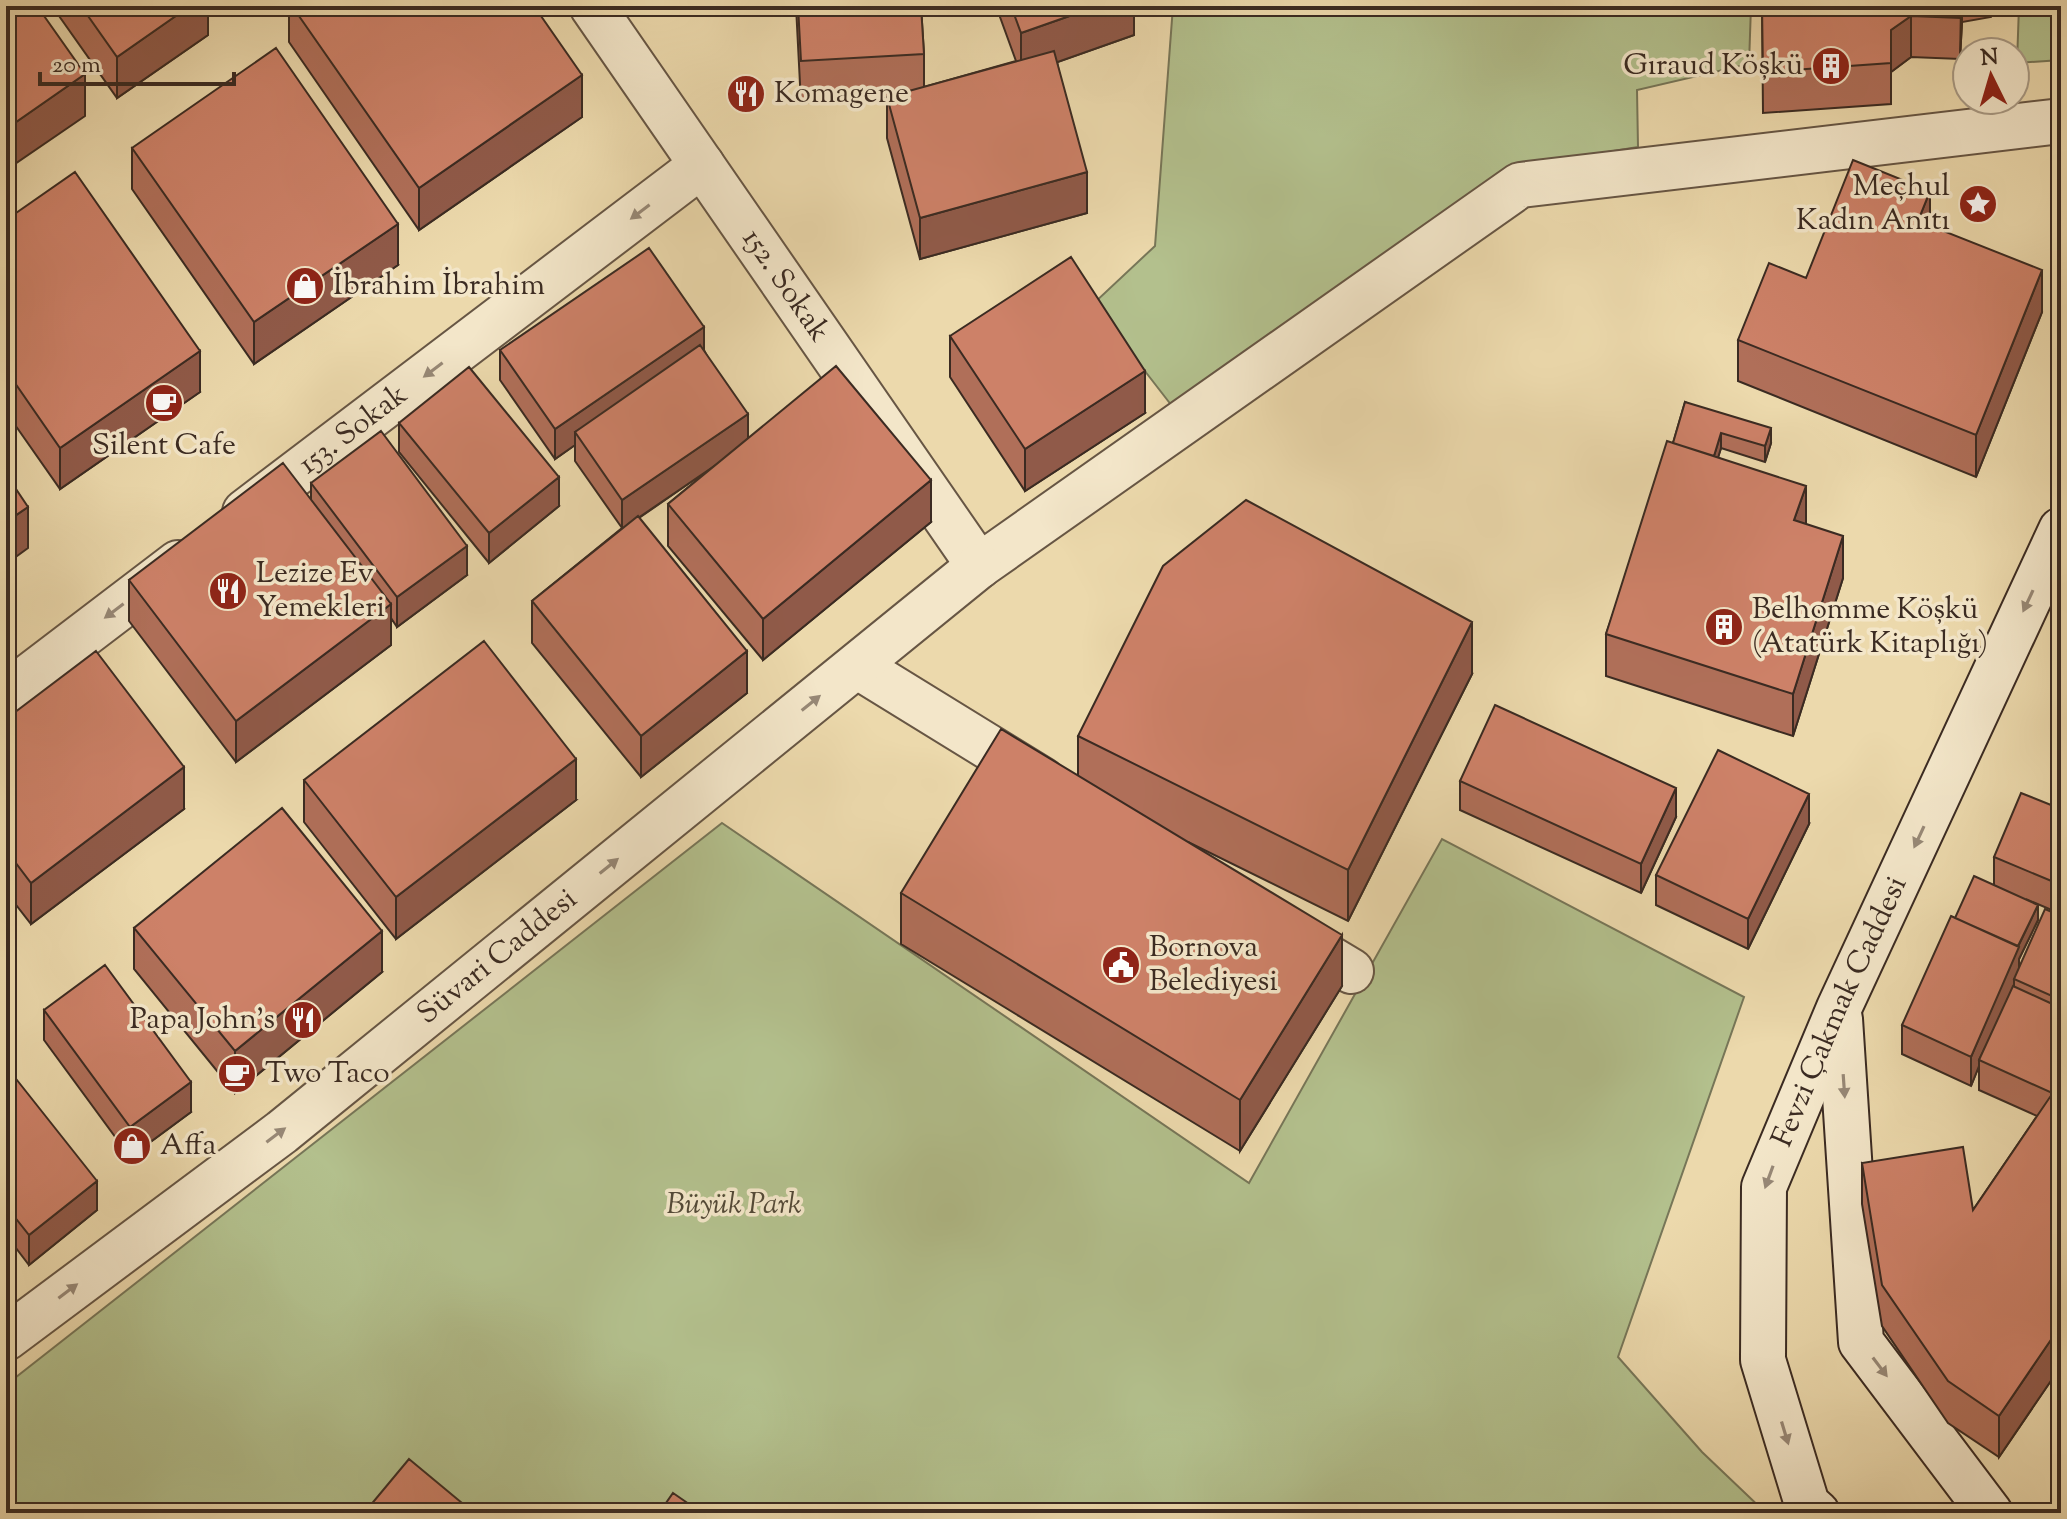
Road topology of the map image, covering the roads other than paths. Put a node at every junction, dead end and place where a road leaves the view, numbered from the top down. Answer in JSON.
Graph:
{"nodes":[{"id":1,"x":592,"y":6,"type":"edge"},
{"id":2,"x":2061,"y":121,"type":"edge"},
{"id":3,"x":702,"y":165,"type":"junction"},
{"id":4,"x":2061,"y":530,"type":"edge"},
{"id":5,"x":979,"y":566,"type":"junction"},
{"id":6,"x":857,"y":666,"type":"junction"},
{"id":7,"x":6,"y":694,"type":"edge"},
{"id":8,"x":1070,"y":798,"type":"edge"},
{"id":9,"x":1257,"y":914,"type":"edge"},
{"id":10,"x":1351,"y":971,"type":"dead end"},
{"id":11,"x":1839,"y":1008,"type":"junction"},
{"id":12,"x":6,"y":1338,"type":"edge"},
{"id":13,"x":1817,"y":1513,"type":"edge"},
{"id":14,"x":1990,"y":1513,"type":"edge"}],
"edges":[{"from":1,"to":3,"type":"street","name":"152. Sokak"},
{"from":2,"to":5,"type":"street","name":"Süvari Caddesi"},
{"from":3,"to":5,"type":"street","name":"152. Sokak"},
{"from":3,"to":7,"type":"street","name":"153. Sokak","one_way":true},
{"from":4,"to":11,"type":"street","name":"Fevzi Çakmak Caddesi","one_way":true},
{"from":5,"to":6,"type":"street","name":"Süvari Caddesi"},
{"from":6,"to":8,"type":"street"},
{"from":12,"to":6,"type":"street","name":"Süvari Caddesi","one_way":true},
{"from":9,"to":10,"type":"street"},
{"from":11,"to":13,"type":"street","name":"Fevzi Çakmak Caddesi","one_way":true},
{"from":11,"to":14,"type":"street","one_way":true}]}
